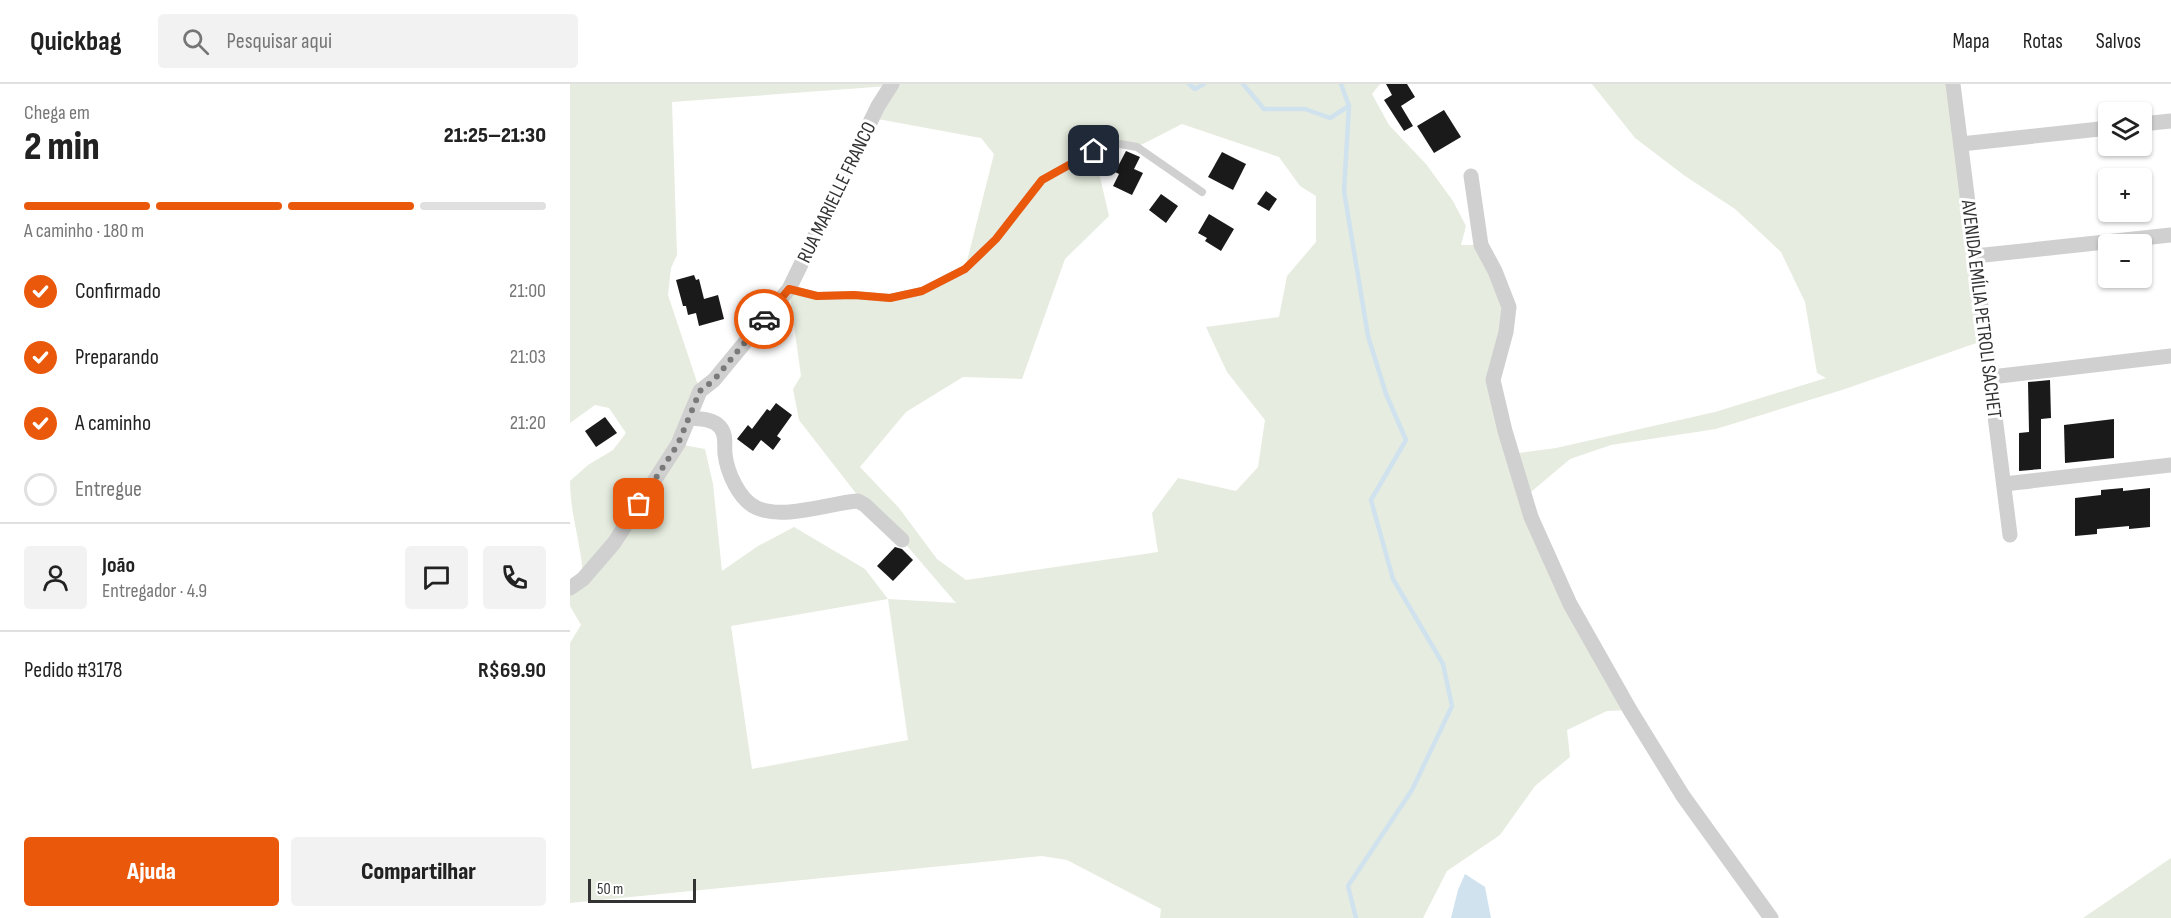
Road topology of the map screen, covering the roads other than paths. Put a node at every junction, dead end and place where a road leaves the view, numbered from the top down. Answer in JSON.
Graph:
{"nodes":[{"id":1,"x":892,"y":84,"type":"edge"},
{"id":2,"x":1953,"y":84,"type":"edge"},
{"id":3,"x":2171,"y":121,"type":"edge"},
{"id":4,"x":2152,"y":123,"type":"edge"},
{"id":5,"x":2098,"y":129,"type":"edge"},
{"id":6,"x":1961,"y":144,"type":"junction"},
{"id":7,"x":1471,"y":176,"type":"dead end"},
{"id":8,"x":1203,"y":192,"type":"dead end"},
{"id":9,"x":2171,"y":235,"type":"edge"},
{"id":10,"x":1975,"y":256,"type":"junction"},
{"id":11,"x":789,"y":289,"type":"junction"},
{"id":12,"x":2171,"y":356,"type":"edge"},
{"id":13,"x":1990,"y":377,"type":"junction"},
{"id":14,"x":690,"y":418,"type":"junction"},
{"id":15,"x":2171,"y":465,"type":"edge"},
{"id":16,"x":2004,"y":484,"type":"junction"},
{"id":17,"x":2010,"y":535,"type":"dead end"},
{"id":18,"x":902,"y":540,"type":"dead end"},
{"id":19,"x":570,"y":588,"type":"edge"},
{"id":20,"x":1771,"y":918,"type":"edge"}],
"edges":[{"from":1,"to":11,"type":"street","name":"RUA MARIELLE FRANCO"},
{"from":2,"to":6,"type":"street","name":"AVENIDA EMÍLIA PETROLI SACHET"},
{"from":3,"to":4,"type":"street"},
{"from":5,"to":6,"type":"street"},
{"from":6,"to":10,"type":"street","name":"AVENIDA EMÍLIA PETROLI SACHET"},
{"from":7,"to":20,"type":"street"},
{"from":8,"to":11,"type":"lane"},
{"from":9,"to":10,"type":"street"},
{"from":10,"to":13,"type":"street","name":"AVENIDA EMÍLIA PETROLI SACHET"},
{"from":11,"to":14,"type":"street","name":"RUA MARIELLE FRANCO"},
{"from":12,"to":13,"type":"street"},
{"from":13,"to":16,"type":"street","name":"AVENIDA EMÍLIA PETROLI SACHET"},
{"from":14,"to":18,"type":"street"},
{"from":14,"to":19,"type":"street","name":"RUA MARIELLE FRANCO"},
{"from":15,"to":16,"type":"street"},
{"from":16,"to":17,"type":"street","name":"AVENIDA EMÍLIA PETROLI SACHET"}]}
